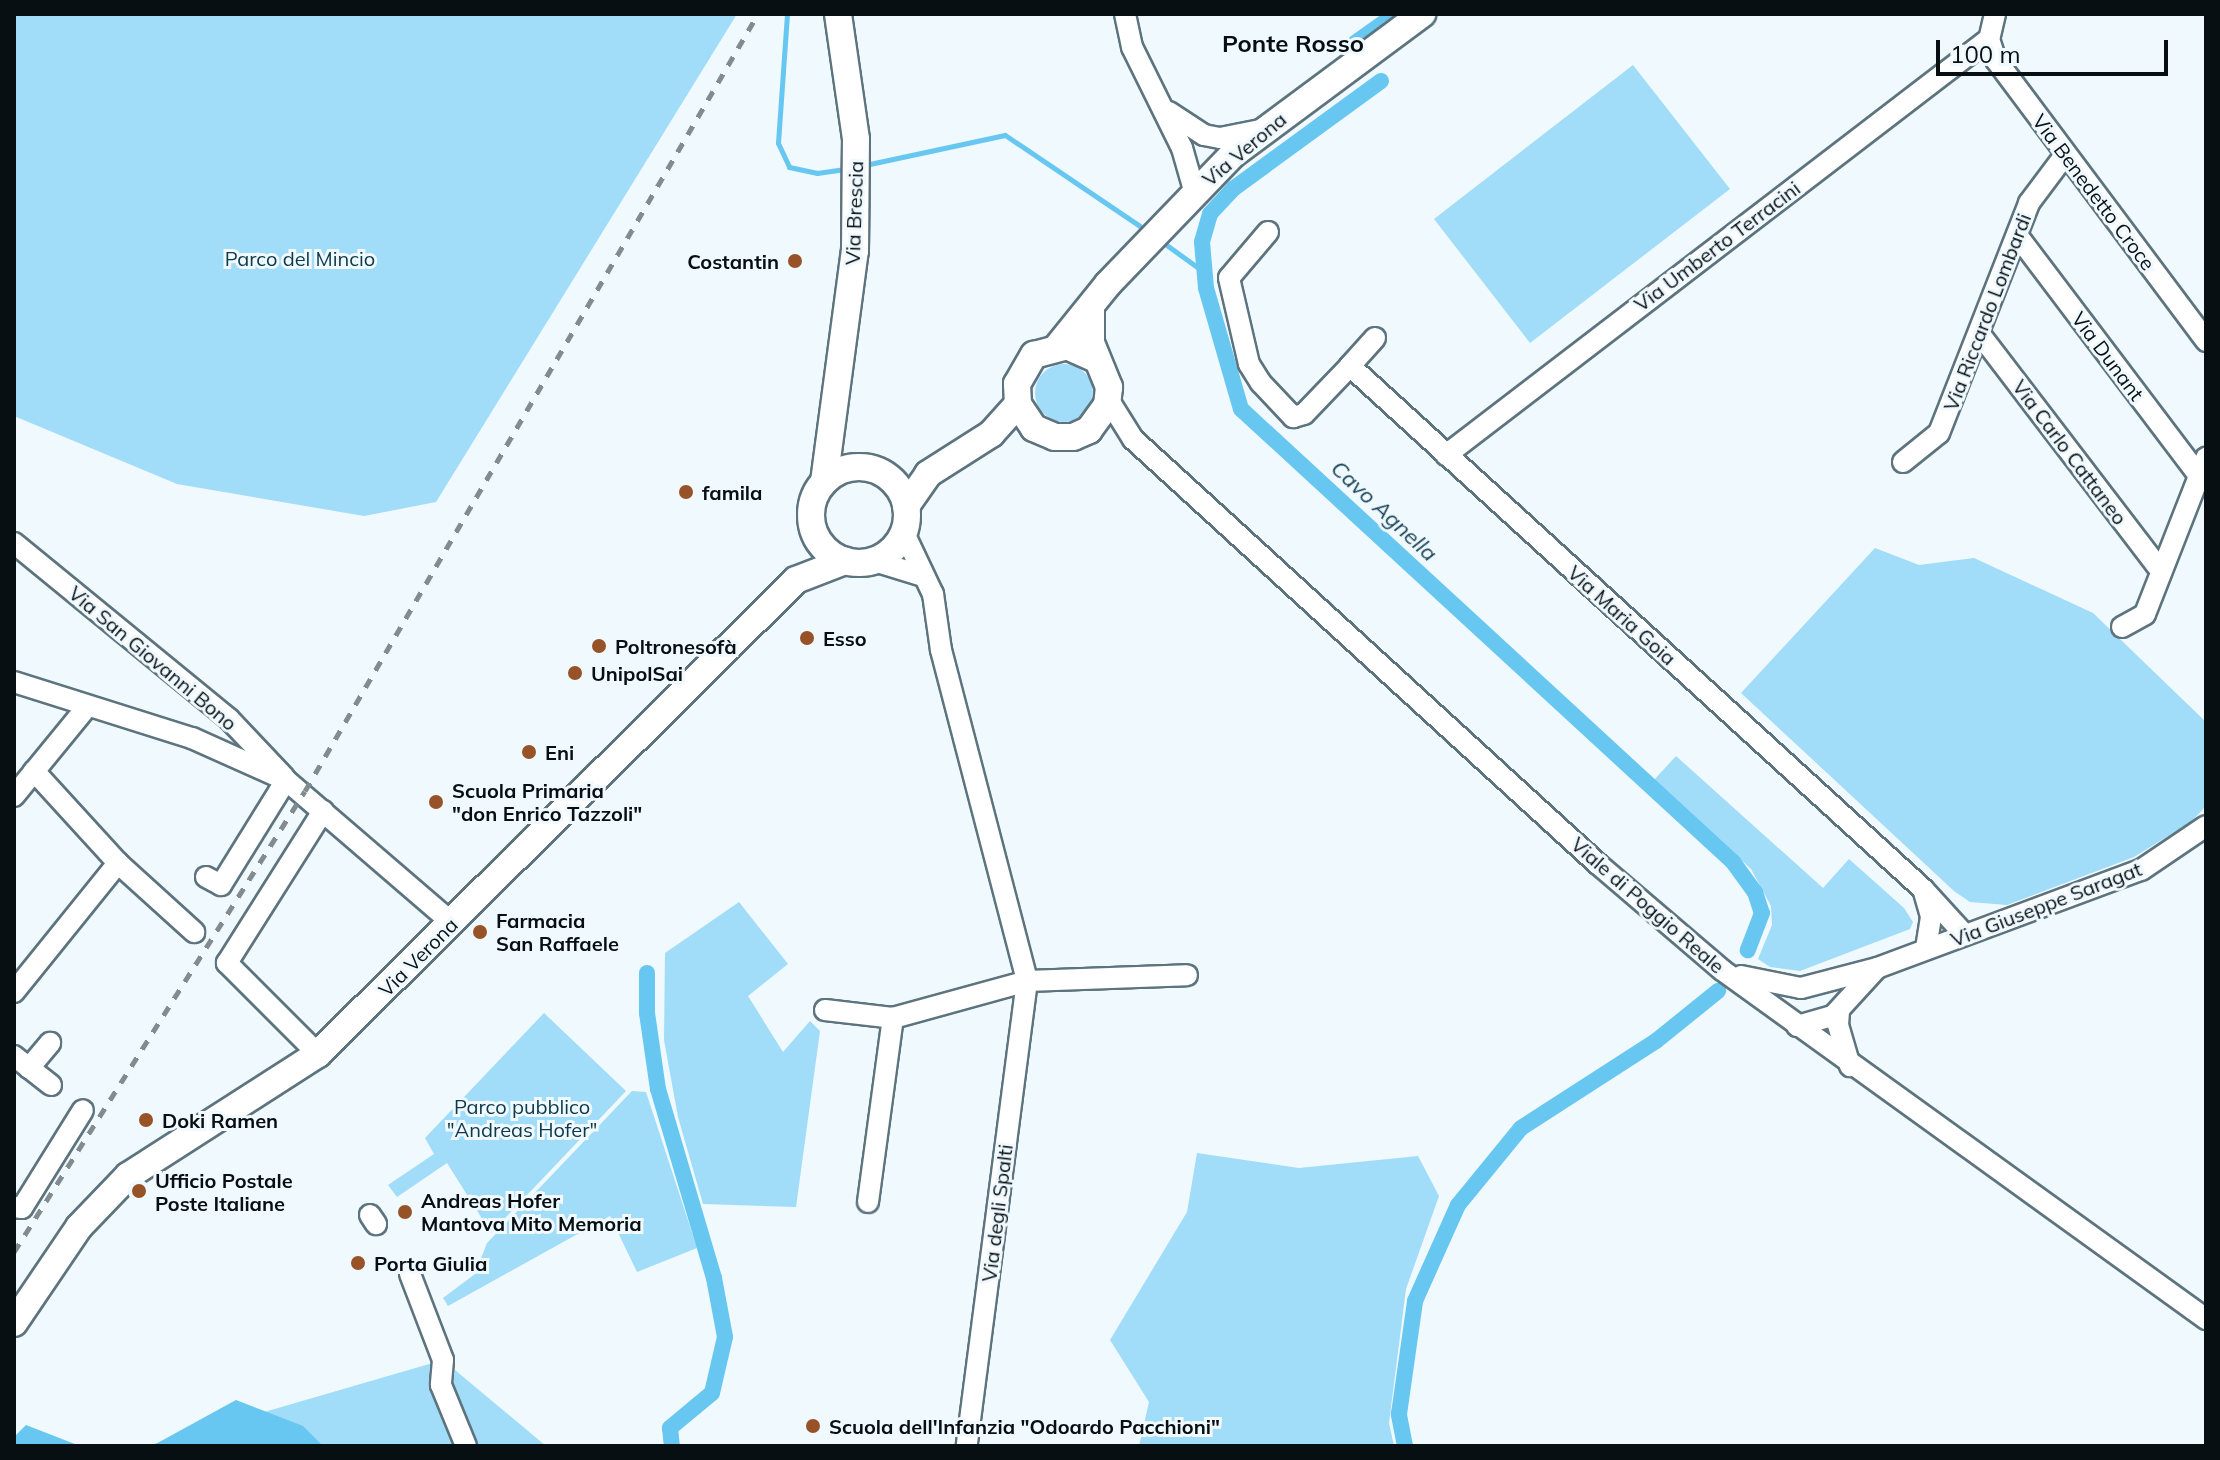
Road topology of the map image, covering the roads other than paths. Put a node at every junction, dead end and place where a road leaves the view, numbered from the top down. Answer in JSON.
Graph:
{"nodes":[{"id":1,"x":838,"y":14,"type":"edge"},
{"id":2,"x":1125,"y":14,"type":"edge"},
{"id":3,"x":1422,"y":14,"type":"edge"},
{"id":4,"x":1995,"y":14,"type":"edge"},
{"id":5,"x":1989,"y":39,"type":"junction"},
{"id":6,"x":1170,"y":112,"type":"junction"},
{"id":7,"x":1265,"y":128,"type":"junction"},
{"id":8,"x":2065,"y":155,"type":"junction"},
{"id":9,"x":1200,"y":185,"type":"junction"},
{"id":10,"x":1268,"y":232,"type":"dead end"},
{"id":11,"x":2017,"y":235,"type":"junction"},
{"id":12,"x":1091,"y":309,"type":"junction"},
{"id":13,"x":1979,"y":333,"type":"junction"},
{"id":14,"x":1375,"y":338,"type":"dead end"},
{"id":15,"x":2206,"y":341,"type":"edge"},
{"id":16,"x":1058,"y":346,"type":"junction"},
{"id":17,"x":1096,"y":359,"type":"junction"},
{"id":18,"x":1350,"y":366,"type":"junction"},
{"id":19,"x":1108,"y":399,"type":"junction"},
{"id":20,"x":1018,"y":404,"type":"junction"},
{"id":21,"x":834,"y":413,"type":"junction"},
{"id":22,"x":1034,"y":428,"type":"junction"},
{"id":23,"x":1085,"y":432,"type":"junction"},
{"id":24,"x":991,"y":434,"type":"junction"},
{"id":25,"x":1133,"y":439,"type":"junction"},
{"id":26,"x":1446,"y":455,"type":"junction"},
{"id":27,"x":1903,"y":462,"type":"dead end"},
{"id":28,"x":2203,"y":468,"type":"edge"},
{"id":29,"x":879,"y":474,"type":"junction"},
{"id":30,"x":928,"y":474,"type":"junction"},
{"id":31,"x":824,"y":482,"type":"junction"},
{"id":32,"x":906,"y":506,"type":"junction"},
{"id":33,"x":812,"y":527,"type":"junction"},
{"id":34,"x":904,"y":533,"type":"junction"},
{"id":35,"x":14,"y":543,"type":"edge"},
{"id":36,"x":845,"y":561,"type":"junction"},
{"id":37,"x":874,"y":561,"type":"junction"},
{"id":38,"x":2161,"y":571,"type":"junction"},
{"id":39,"x":923,"y":576,"type":"junction"},
{"id":40,"x":796,"y":580,"type":"junction"},
{"id":41,"x":2122,"y":627,"type":"dead end"},
{"id":42,"x":14,"y":682,"type":"edge"},
{"id":43,"x":86,"y":708,"type":"junction"},
{"id":44,"x":34,"y":771,"type":"junction"},
{"id":45,"x":286,"y":780,"type":"junction"},
{"id":46,"x":14,"y":796,"type":"edge"},
{"id":47,"x":323,"y":811,"type":"junction"},
{"id":48,"x":2206,"y":826,"type":"edge"},
{"id":49,"x":118,"y":863,"type":"junction"},
{"id":50,"x":206,"y":877,"type":"dead end"},
{"id":51,"x":1923,"y":889,"type":"junction"},
{"id":52,"x":452,"y":923,"type":"junction"},
{"id":53,"x":194,"y":932,"type":"dead end"},
{"id":54,"x":1965,"y":935,"type":"junction"},
{"id":55,"x":1926,"y":949,"type":"junction"},
{"id":56,"x":1877,"y":968,"type":"junction"},
{"id":57,"x":1722,"y":970,"type":"junction"},
{"id":58,"x":1187,"y":975,"type":"dead end"},
{"id":59,"x":1027,"y":981,"type":"junction"},
{"id":60,"x":1817,"y":985,"type":"junction"},
{"id":61,"x":14,"y":992,"type":"edge"},
{"id":62,"x":825,"y":1010,"type":"dead end"},
{"id":63,"x":1839,"y":1011,"type":"junction"},
{"id":64,"x":893,"y":1018,"type":"junction"},
{"id":65,"x":1797,"y":1026,"type":"junction"},
{"id":66,"x":50,"y":1043,"type":"dead end"},
{"id":67,"x":318,"y":1054,"type":"junction"},
{"id":68,"x":22,"y":1062,"type":"edge"},
{"id":69,"x":1850,"y":1066,"type":"junction"},
{"id":70,"x":51,"y":1085,"type":"dead end"},
{"id":71,"x":83,"y":1110,"type":"dead end"},
{"id":72,"x":868,"y":1202,"type":"dead end"},
{"id":73,"x":14,"y":1207,"type":"edge"},
{"id":74,"x":410,"y":1274,"type":"dead end"},
{"id":75,"x":19,"y":1315,"type":"edge"},
{"id":76,"x":2206,"y":1319,"type":"edge"},
{"id":77,"x":466,"y":1446,"type":"edge"},
{"id":78,"x":967,"y":1446,"type":"edge"}],
"edges":[{"from":1,"to":21,"type":"main road","name":"Via Brescia"},
{"from":2,"to":6,"type":"street"},
{"from":3,"to":7,"type":"main road","name":"Via Verona"},
{"from":4,"to":5,"type":"street"},
{"from":5,"to":8,"type":"street","name":"Via Benedetto Croce"},
{"from":5,"to":26,"type":"street","name":"Via Umberto Terracini"},
{"from":6,"to":7,"type":"street"},
{"from":6,"to":9,"type":"street"},
{"from":7,"to":9,"type":"main road","name":"Via Verona"},
{"from":8,"to":11,"type":"street","name":"Via Riccardo Lombardi"},
{"from":8,"to":15,"type":"street","name":"Via Benedetto Croce"},
{"from":9,"to":12,"type":"main road","name":"Via Verona"},
{"from":10,"to":18,"type":"street"},
{"from":11,"to":13,"type":"street","name":"Via Riccardo Lombardi"},
{"from":11,"to":28,"type":"street","name":"Via Dunant"},
{"from":12,"to":16,"type":"main road","name":"Via Verona"},
{"from":12,"to":17,"type":"main road"},
{"from":13,"to":27,"type":"street","name":"Via Riccardo Lombardi"},
{"from":13,"to":38,"type":"street","name":"Via Carlo Cattaneo"},
{"from":14,"to":18,"type":"street"},
{"from":16,"to":17,"type":"main road"},
{"from":16,"to":20,"type":"main road"},
{"from":17,"to":19,"type":"main road"},
{"from":18,"to":26,"type":"street","name":"Via Maria Goia"},
{"from":19,"to":23,"type":"main road"},
{"from":19,"to":25,"type":"street","name":"Viale di Poggio Reale"},
{"from":20,"to":22,"type":"main road"},
{"from":20,"to":24,"type":"main road"},
{"from":21,"to":29,"type":"main road"},
{"from":21,"to":31,"type":"main road","name":"Via Brescia"},
{"from":22,"to":23,"type":"main road"},
{"from":22,"to":24,"type":"main road"},
{"from":23,"to":25,"type":"street"},
{"from":24,"to":30,"type":"main road"},
{"from":25,"to":57,"type":"street","name":"Viale di Poggio Reale"},
{"from":26,"to":51,"type":"street","name":"Via Maria Goia"},
{"from":28,"to":38,"type":"street"},
{"from":29,"to":30,"type":"main road"},
{"from":29,"to":31,"type":"main road"},
{"from":29,"to":32,"type":"main road"},
{"from":30,"to":32,"type":"main road"},
{"from":31,"to":33,"type":"main road"},
{"from":32,"to":34,"type":"main road"},
{"from":33,"to":36,"type":"main road"},
{"from":33,"to":40,"type":"main road","name":"Via Verona"},
{"from":34,"to":37,"type":"main road"},
{"from":34,"to":39,"type":"street","name":"Via degli Spalti"},
{"from":35,"to":45,"type":"street","name":"Via San Giovanni Bono"},
{"from":36,"to":37,"type":"main road"},
{"from":36,"to":40,"type":"main road","name":"Via Verona"},
{"from":37,"to":39,"type":"street"},
{"from":38,"to":41,"type":"street"},
{"from":39,"to":59,"type":"street","name":"Via degli Spalti"},
{"from":40,"to":52,"type":"main road","name":"Via Verona"},
{"from":42,"to":43,"type":"street","name":"Via San Giovanni Bono"},
{"from":43,"to":44,"type":"street"},
{"from":43,"to":45,"type":"street","name":"Via San Giovanni Bono"},
{"from":44,"to":46,"type":"street"},
{"from":44,"to":49,"type":"street"},
{"from":45,"to":47,"type":"street","name":"Via San Giovanni Bono"},
{"from":45,"to":50,"type":"street"},
{"from":47,"to":52,"type":"street","name":"Via San Giovanni Bono"},
{"from":47,"to":67,"type":"street"},
{"from":48,"to":54,"type":"street","name":"Via Giuseppe Saragat"},
{"from":49,"to":53,"type":"street"},
{"from":49,"to":61,"type":"street"},
{"from":51,"to":54,"type":"street","name":"Via Maria Goia"},
{"from":51,"to":55,"type":"street"},
{"from":52,"to":67,"type":"main road","name":"Via Verona"},
{"from":54,"to":55,"type":"street","name":"Via Giuseppe Saragat"},
{"from":55,"to":56,"type":"street","name":"Via Giuseppe Saragat"},
{"from":56,"to":60,"type":"street","name":"Via Giuseppe Saragat"},
{"from":56,"to":63,"type":"street","name":"Via Giuseppe Saragat"},
{"from":57,"to":60,"type":"street","name":"Via Giuseppe Saragat"},
{"from":57,"to":65,"type":"street","name":"Viale di Poggio Reale"},
{"from":58,"to":59,"type":"street"},
{"from":59,"to":64,"type":"street"},
{"from":59,"to":78,"type":"street","name":"Via degli Spalti"},
{"from":60,"to":65,"type":"street"},
{"from":62,"to":64,"type":"street"},
{"from":63,"to":65,"type":"street","name":"Via Giuseppe Saragat"},
{"from":63,"to":69,"type":"street"},
{"from":64,"to":72,"type":"street"},
{"from":65,"to":69,"type":"street","name":"Viale di Poggio Reale"},
{"from":66,"to":68,"type":"street"},
{"from":67,"to":75,"type":"main road","name":"Via Verona"},
{"from":68,"to":70,"type":"street"},
{"from":69,"to":76,"type":"street","name":"Viale di Poggio Reale"},
{"from":71,"to":73,"type":"street"},
{"from":74,"to":77,"type":"street"}]}
